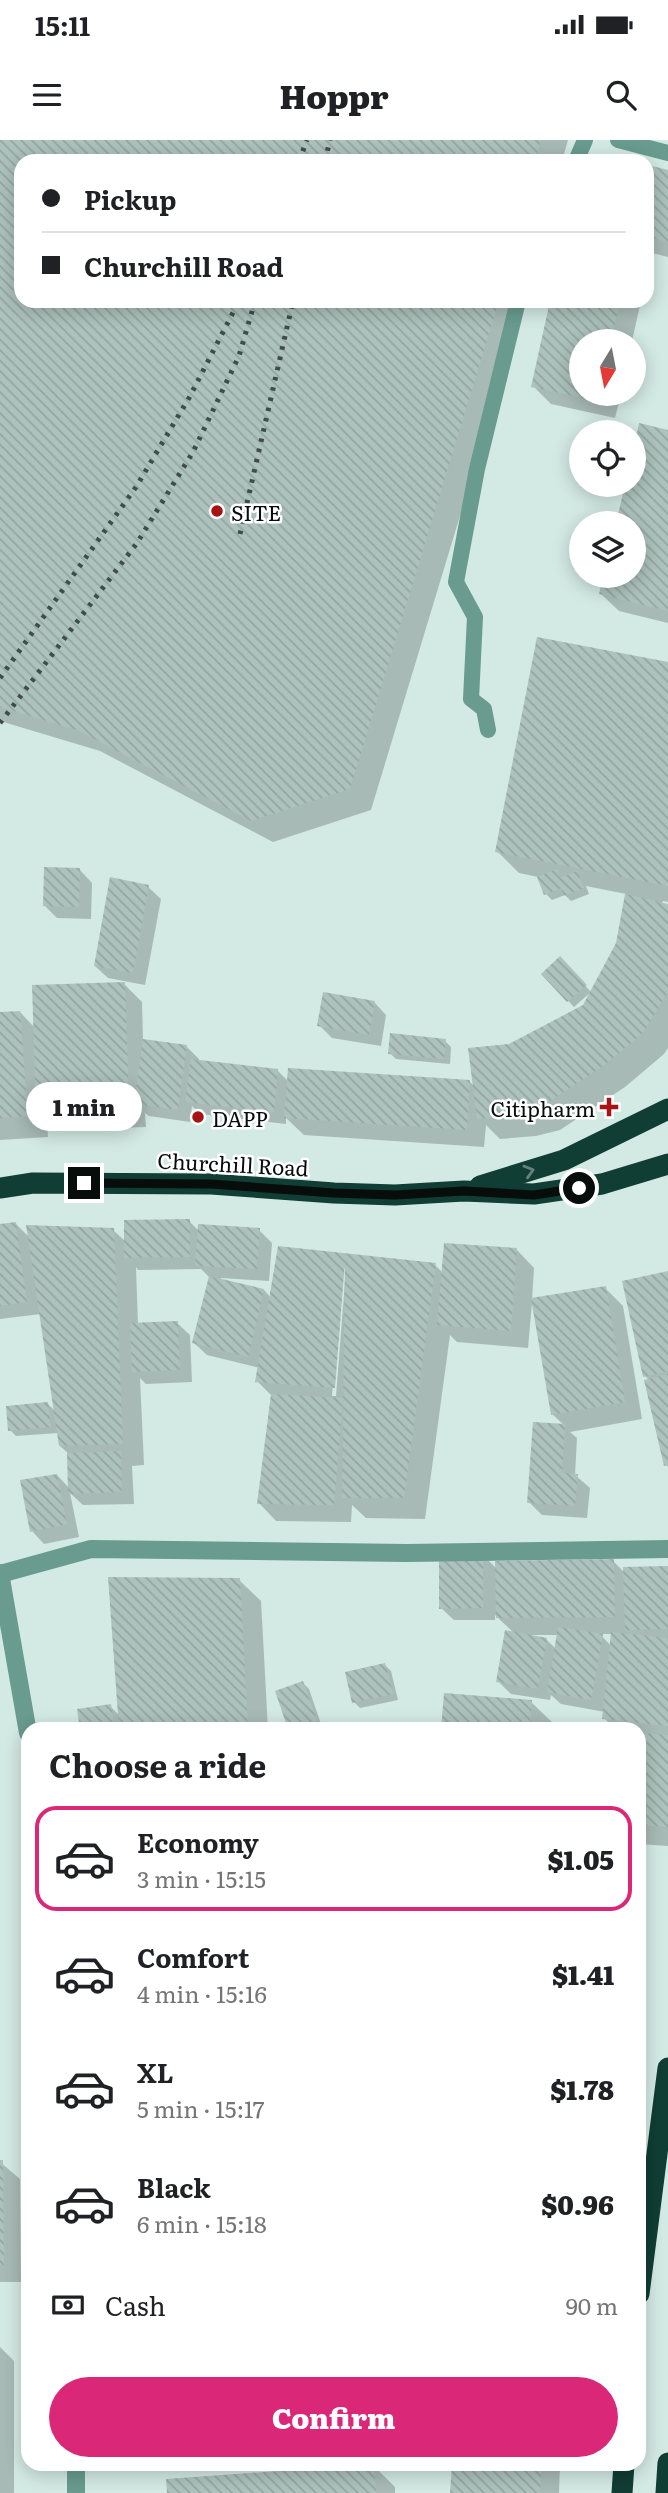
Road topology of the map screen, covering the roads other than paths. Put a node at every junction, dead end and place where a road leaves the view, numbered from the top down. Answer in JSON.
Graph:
{"nodes":[{"id":1,"x":618,"y":140,"type":"edge"},
{"id":2,"x":668,"y":153,"type":"edge"},
{"id":3,"x":516,"y":308,"type":"edge"},
{"id":4,"x":488,"y":730,"type":"dead end"},
{"id":5,"x":668,"y":1109,"type":"edge"},
{"id":6,"x":668,"y":1164,"type":"edge"},
{"id":7,"x":0,"y":1188,"type":"edge"},
{"id":8,"x":464,"y":1191,"type":"junction"},
{"id":9,"x":668,"y":1549,"type":"edge"},
{"id":10,"x":0,"y":1574,"type":"edge"},
{"id":11,"x":26,"y":1722,"type":"edge"},
{"id":12,"x":668,"y":2068,"type":"edge"},
{"id":13,"x":646,"y":2239,"type":"edge"},
{"id":14,"x":668,"y":2463,"type":"edge"},
{"id":15,"x":76,"y":2471,"type":"edge"},
{"id":16,"x":624,"y":2471,"type":"edge"},
{"id":17,"x":76,"y":2493,"type":"edge"},
{"id":18,"x":622,"y":2493,"type":"edge"},
{"id":19,"x":666,"y":2493,"type":"edge"}],
"edges":[{"from":1,"to":2,"type":"lane"},
{"from":3,"to":4,"type":"lane"},
{"from":8,"to":5,"type":"highway","one_way":true},
{"from":6,"to":8,"type":"highway"},
{"from":7,"to":8,"type":"highway","name":"Churchill Road"},
{"from":9,"to":10,"type":"street"},
{"from":10,"to":11,"type":"street"},
{"from":12,"to":13,"type":"highway"},
{"from":14,"to":19,"type":"highway"},
{"from":15,"to":17,"type":"street"},
{"from":16,"to":18,"type":"highway"}]}
